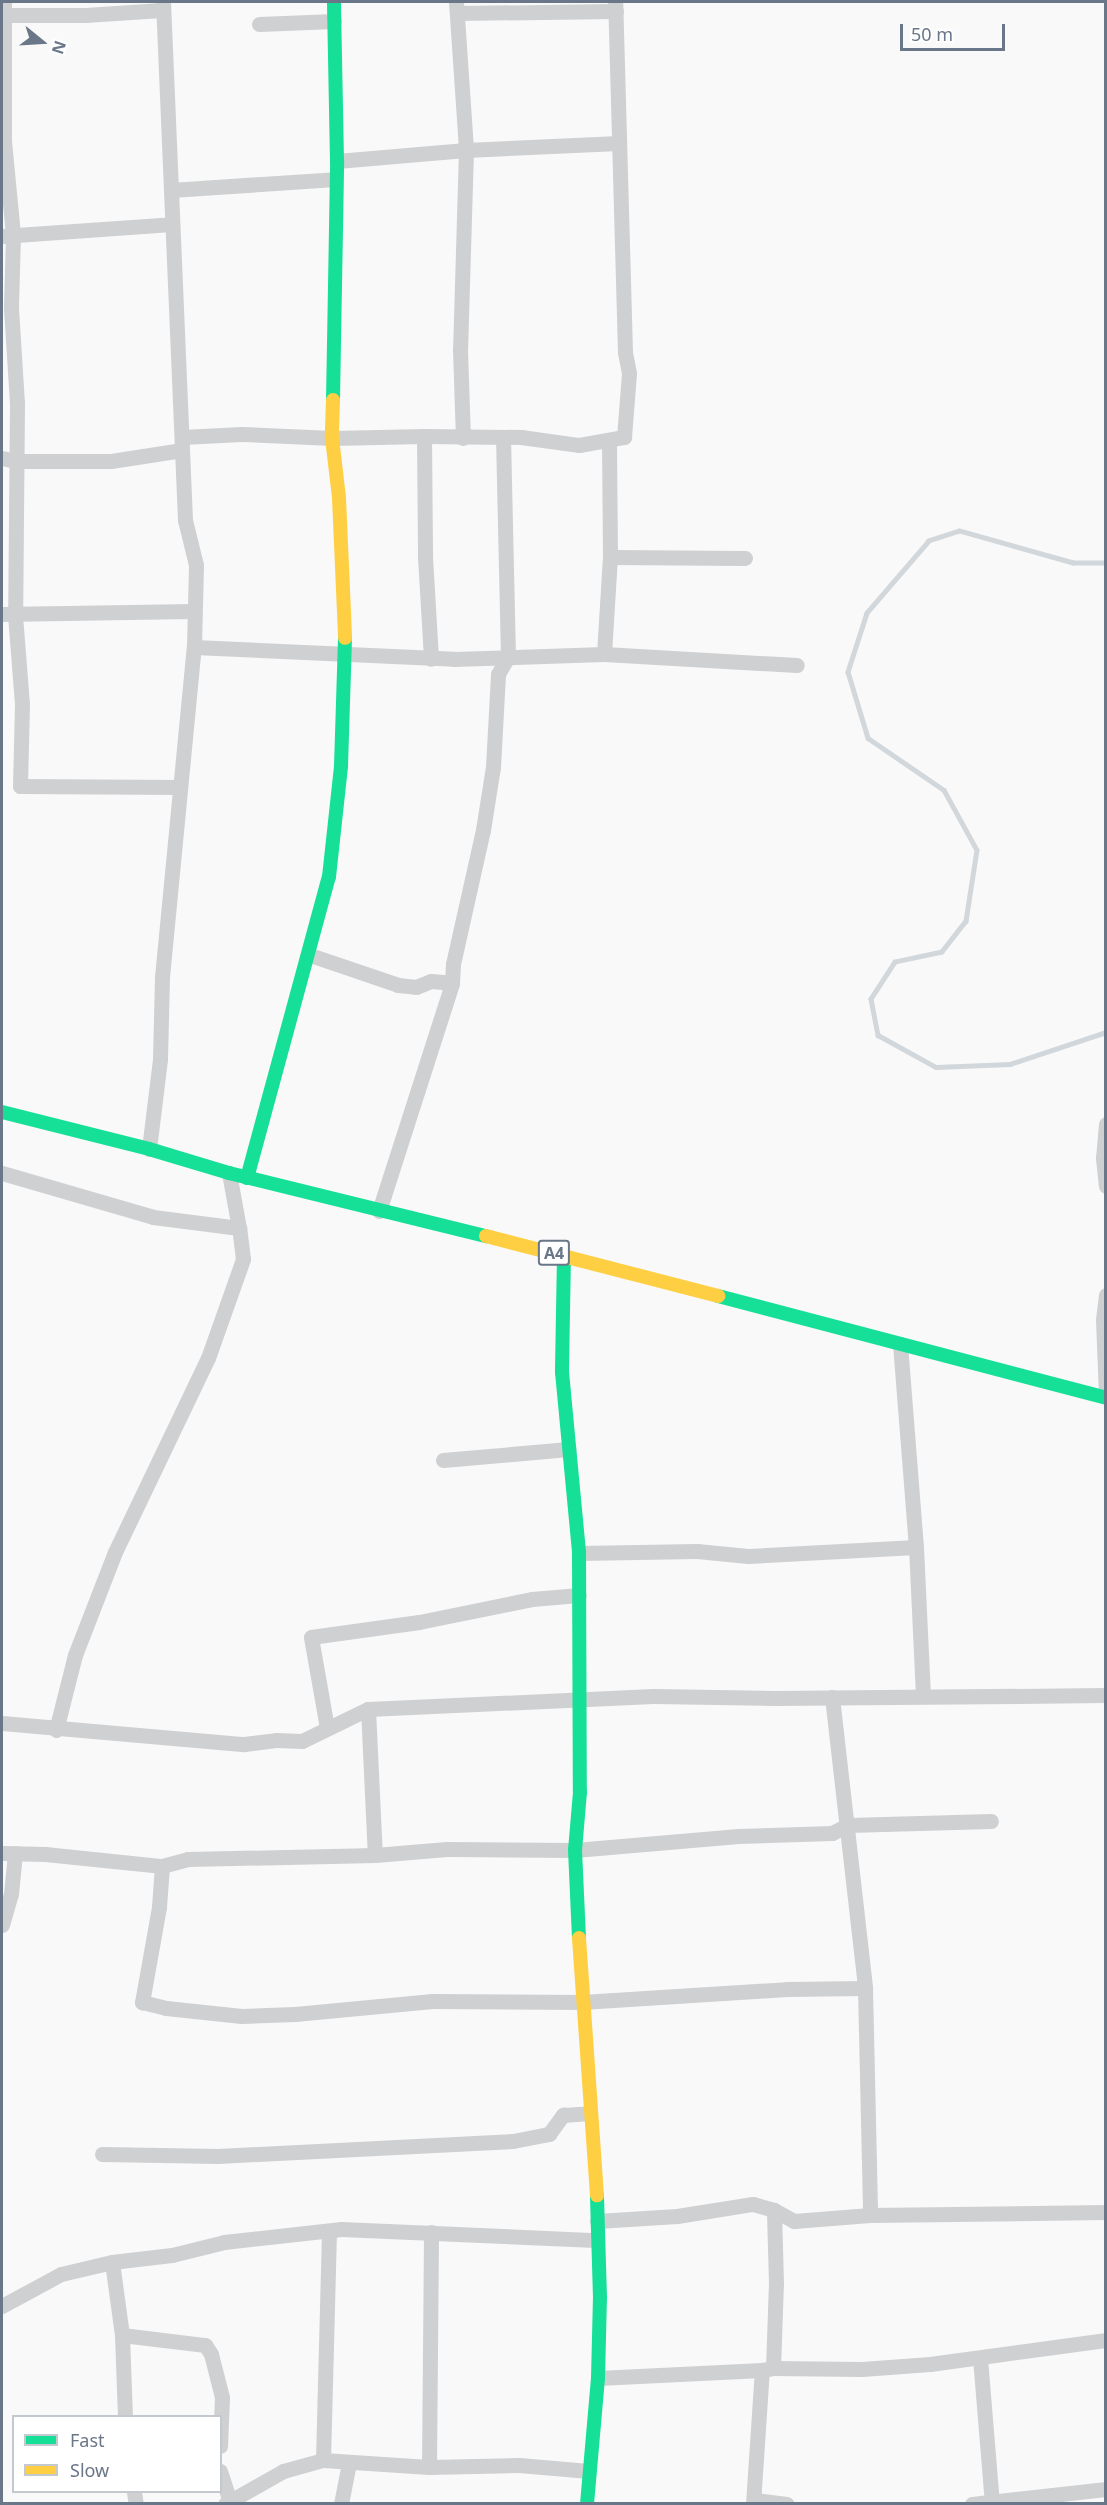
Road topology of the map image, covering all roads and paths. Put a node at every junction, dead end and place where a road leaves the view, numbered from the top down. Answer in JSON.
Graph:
{"nodes":[{"id":1,"x":334,"y":2,"type":"edge"},
{"id":2,"x":162,"y":6,"type":"edge"},
{"id":3,"x":615,"y":6,"type":"edge"},
{"id":4,"x":456,"y":7,"type":"edge"},
{"id":5,"x":3,"y":11,"type":"edge"},
{"id":6,"x":334,"y":21,"type":"junction"},
{"id":7,"x":259,"y":24,"type":"dead end"},
{"id":8,"x":619,"y":143,"type":"junction"},
{"id":9,"x":466,"y":150,"type":"junction"},
{"id":10,"x":338,"y":161,"type":"junction"},
{"id":11,"x":335,"y":179,"type":"junction"},
{"id":12,"x":171,"y":190,"type":"junction"},
{"id":13,"x":172,"y":224,"type":"junction"},
{"id":14,"x":7,"y":235,"type":"edge"},
{"id":15,"x":424,"y":436,"type":"junction"},
{"id":16,"x":332,"y":438,"type":"junction"},
{"id":17,"x":463,"y":438,"type":"junction"},
{"id":18,"x":503,"y":438,"type":"junction"},
{"id":19,"x":609,"y":441,"type":"junction"},
{"id":20,"x":182,"y":443,"type":"junction"},
{"id":21,"x":8,"y":459,"type":"edge"},
{"id":22,"x":610,"y":557,"type":"junction"},
{"id":23,"x":744,"y":558,"type":"dead end"},
{"id":24,"x":193,"y":611,"type":"junction"},
{"id":25,"x":8,"y":615,"type":"edge"},
{"id":26,"x":194,"y":646,"type":"junction"},
{"id":27,"x":346,"y":653,"type":"junction"},
{"id":28,"x":604,"y":654,"type":"junction"},
{"id":29,"x":508,"y":657,"type":"junction"},
{"id":30,"x":431,"y":659,"type":"junction"},
{"id":31,"x":797,"y":665,"type":"dead end"},
{"id":32,"x":180,"y":787,"type":"junction"},
{"id":33,"x":310,"y":955,"type":"junction"},
{"id":34,"x":452,"y":983,"type":"junction"},
{"id":35,"x":2,"y":1112,"type":"edge"},
{"id":36,"x":1106,"y":1124,"type":"edge"},
{"id":37,"x":149,"y":1149,"type":"junction"},
{"id":38,"x":2,"y":1173,"type":"edge"},
{"id":39,"x":229,"y":1173,"type":"junction"},
{"id":40,"x":247,"y":1178,"type":"junction"},
{"id":41,"x":1106,"y":1186,"type":"edge"},
{"id":42,"x":380,"y":1211,"type":"junction"},
{"id":43,"x":239,"y":1228,"type":"junction"},
{"id":44,"x":564,"y":1255,"type":"junction"},
{"id":45,"x":1106,"y":1295,"type":"edge"},
{"id":46,"x":900,"y":1344,"type":"junction"},
{"id":47,"x":1106,"y":1396,"type":"edge"},
{"id":48,"x":569,"y":1449,"type":"junction"},
{"id":49,"x":443,"y":1460,"type":"dead end"},
{"id":50,"x":916,"y":1547,"type":"junction"},
{"id":51,"x":579,"y":1553,"type":"junction"},
{"id":52,"x":579,"y":1595,"type":"junction"},
{"id":53,"x":1106,"y":1695,"type":"edge"},
{"id":54,"x":923,"y":1696,"type":"junction"},
{"id":55,"x":832,"y":1697,"type":"junction"},
{"id":56,"x":580,"y":1699,"type":"junction"},
{"id":57,"x":368,"y":1709,"type":"junction"},
{"id":58,"x":2,"y":1724,"type":"edge"},
{"id":59,"x":327,"y":1728,"type":"junction"},
{"id":60,"x":56,"y":1730,"type":"junction"},
{"id":61,"x":991,"y":1821,"type":"dead end"},
{"id":62,"x":848,"y":1825,"type":"junction"},
{"id":63,"x":575,"y":1850,"type":"junction"},
{"id":64,"x":8,"y":1853,"type":"edge"},
{"id":65,"x":375,"y":1855,"type":"junction"},
{"id":66,"x":162,"y":1866,"type":"junction"},
{"id":67,"x":2,"y":1925,"type":"edge"},
{"id":68,"x":865,"y":1988,"type":"junction"},
{"id":69,"x":582,"y":2002,"type":"junction"},
{"id":70,"x":590,"y":2113,"type":"junction"},
{"id":71,"x":102,"y":2154,"type":"dead end"},
{"id":72,"x":774,"y":2210,"type":"junction"},
{"id":73,"x":1106,"y":2212,"type":"edge"},
{"id":74,"x":870,"y":2215,"type":"junction"},
{"id":75,"x":597,"y":2221,"type":"junction"},
{"id":76,"x":329,"y":2231,"type":"junction"},
{"id":77,"x":431,"y":2232,"type":"junction"},
{"id":78,"x":596,"y":2240,"type":"junction"},
{"id":79,"x":112,"y":2262,"type":"junction"},
{"id":80,"x":2,"y":2306,"type":"edge"},
{"id":81,"x":122,"y":2334,"type":"junction"},
{"id":82,"x":1106,"y":2340,"type":"edge"},
{"id":83,"x":980,"y":2358,"type":"junction"},
{"id":84,"x":768,"y":2369,"type":"junction"},
{"id":85,"x":598,"y":2378,"type":"junction"},
{"id":86,"x":125,"y":2415,"type":"edge"},
{"id":87,"x":221,"y":2415,"type":"edge"},
{"id":88,"x":323,"y":2460,"type":"junction"},
{"id":89,"x":348,"y":2463,"type":"junction"},
{"id":90,"x":429,"y":2467,"type":"junction"},
{"id":91,"x":589,"y":2470,"type":"junction"},
{"id":92,"x":222,"y":2480,"type":"edge"},
{"id":93,"x":1106,"y":2489,"type":"edge"},
{"id":94,"x":227,"y":2502,"type":"edge"},
{"id":95,"x":753,"y":2502,"type":"edge"},
{"id":96,"x":992,"y":2502,"type":"edge"},
{"id":97,"x":341,"y":2504,"type":"edge"},
{"id":98,"x":587,"y":2504,"type":"edge"},
{"id":99,"x":787,"y":2504,"type":"edge"},
{"id":100,"x":972,"y":2504,"type":"edge"}],
"edges":[{"from":1,"to":6,"type":"main road"},
{"from":2,"to":5,"type":"street"},
{"from":2,"to":12,"type":"street"},
{"from":3,"to":4,"type":"street"},
{"from":3,"to":8,"type":"street"},
{"from":4,"to":9,"type":"street"},
{"from":5,"to":14,"type":"street"},
{"from":6,"to":7,"type":"street"},
{"from":6,"to":10,"type":"main road"},
{"from":8,"to":9,"type":"street"},
{"from":8,"to":19,"type":"street"},
{"from":9,"to":10,"type":"street"},
{"from":9,"to":17,"type":"street"},
{"from":10,"to":11,"type":"main road"},
{"from":11,"to":12,"type":"street"},
{"from":11,"to":16,"type":"main road"},
{"from":12,"to":13,"type":"street"},
{"from":13,"to":14,"type":"street"},
{"from":13,"to":20,"type":"street"},
{"from":14,"to":21,"type":"street"},
{"from":15,"to":16,"type":"street"},
{"from":15,"to":17,"type":"street"},
{"from":15,"to":30,"type":"street"},
{"from":16,"to":20,"type":"street"},
{"from":16,"to":27,"type":"main road"},
{"from":17,"to":18,"type":"street"},
{"from":18,"to":19,"type":"street"},
{"from":18,"to":29,"type":"street"},
{"from":19,"to":22,"type":"street"},
{"from":20,"to":21,"type":"street"},
{"from":20,"to":24,"type":"street"},
{"from":21,"to":25,"type":"street"},
{"from":22,"to":23,"type":"street"},
{"from":22,"to":28,"type":"street"},
{"from":24,"to":25,"type":"street"},
{"from":24,"to":26,"type":"street"},
{"from":25,"to":32,"type":"street"},
{"from":26,"to":27,"type":"street"},
{"from":26,"to":32,"type":"street"},
{"from":27,"to":30,"type":"street"},
{"from":27,"to":33,"type":"main road"},
{"from":28,"to":29,"type":"street"},
{"from":28,"to":31,"type":"street"},
{"from":29,"to":30,"type":"street"},
{"from":29,"to":34,"type":"street"},
{"from":32,"to":37,"type":"street"},
{"from":33,"to":34,"type":"street"},
{"from":33,"to":40,"type":"main road"},
{"from":34,"to":42,"type":"street"},
{"from":35,"to":37,"type":"main road","number":"A4"},
{"from":36,"to":41,"type":"street"},
{"from":37,"to":39,"type":"main road","number":"A4"},
{"from":38,"to":43,"type":"street"},
{"from":39,"to":40,"type":"main road","number":"A4"},
{"from":39,"to":43,"type":"street"},
{"from":40,"to":42,"type":"main road","number":"A4"},
{"from":42,"to":44,"type":"main road","number":"A4"},
{"from":43,"to":60,"type":"street"},
{"from":44,"to":46,"type":"main road","number":"A4"},
{"from":44,"to":48,"type":"main road"},
{"from":45,"to":47,"type":"street"},
{"from":46,"to":47,"type":"main road","number":"A4"},
{"from":46,"to":50,"type":"street"},
{"from":48,"to":49,"type":"street"},
{"from":48,"to":51,"type":"main road"},
{"from":50,"to":51,"type":"street"},
{"from":50,"to":54,"type":"street"},
{"from":51,"to":52,"type":"main road"},
{"from":52,"to":56,"type":"main road"},
{"from":52,"to":59,"type":"street"},
{"from":53,"to":54,"type":"street"},
{"from":54,"to":55,"type":"street"},
{"from":55,"to":56,"type":"street"},
{"from":55,"to":62,"type":"street"},
{"from":56,"to":57,"type":"street"},
{"from":56,"to":63,"type":"main road"},
{"from":57,"to":59,"type":"street"},
{"from":57,"to":65,"type":"street"},
{"from":58,"to":60,"type":"street"},
{"from":59,"to":60,"type":"street"},
{"from":61,"to":62,"type":"street"},
{"from":62,"to":63,"type":"street"},
{"from":62,"to":68,"type":"street"},
{"from":63,"to":65,"type":"street"},
{"from":63,"to":69,"type":"main road"},
{"from":64,"to":66,"type":"street"},
{"from":64,"to":67,"type":"street"},
{"from":65,"to":66,"type":"street"},
{"from":66,"to":69,"type":"street"},
{"from":68,"to":69,"type":"street"},
{"from":68,"to":74,"type":"street"},
{"from":69,"to":70,"type":"main road"},
{"from":70,"to":71,"type":"street"},
{"from":70,"to":75,"type":"main road"},
{"from":72,"to":74,"type":"street"},
{"from":72,"to":75,"type":"street"},
{"from":72,"to":84,"type":"street"},
{"from":73,"to":74,"type":"street"},
{"from":75,"to":78,"type":"main road"},
{"from":76,"to":77,"type":"street"},
{"from":76,"to":79,"type":"street"},
{"from":76,"to":88,"type":"street"},
{"from":77,"to":78,"type":"street"},
{"from":77,"to":90,"type":"street"},
{"from":78,"to":85,"type":"main road"},
{"from":79,"to":80,"type":"street"},
{"from":79,"to":81,"type":"street"},
{"from":81,"to":86,"type":"street"},
{"from":81,"to":87,"type":"street"},
{"from":82,"to":83,"type":"street"},
{"from":83,"to":84,"type":"street"},
{"from":83,"to":96,"type":"street"},
{"from":84,"to":85,"type":"street"},
{"from":84,"to":95,"type":"street"},
{"from":85,"to":91,"type":"main road"},
{"from":88,"to":89,"type":"street"},
{"from":88,"to":94,"type":"street"},
{"from":89,"to":90,"type":"street"},
{"from":89,"to":97,"type":"street"},
{"from":90,"to":91,"type":"street"},
{"from":91,"to":98,"type":"main road"},
{"from":92,"to":94,"type":"street"},
{"from":93,"to":96,"type":"street"},
{"from":95,"to":99,"type":"street"},
{"from":96,"to":100,"type":"street"}]}
